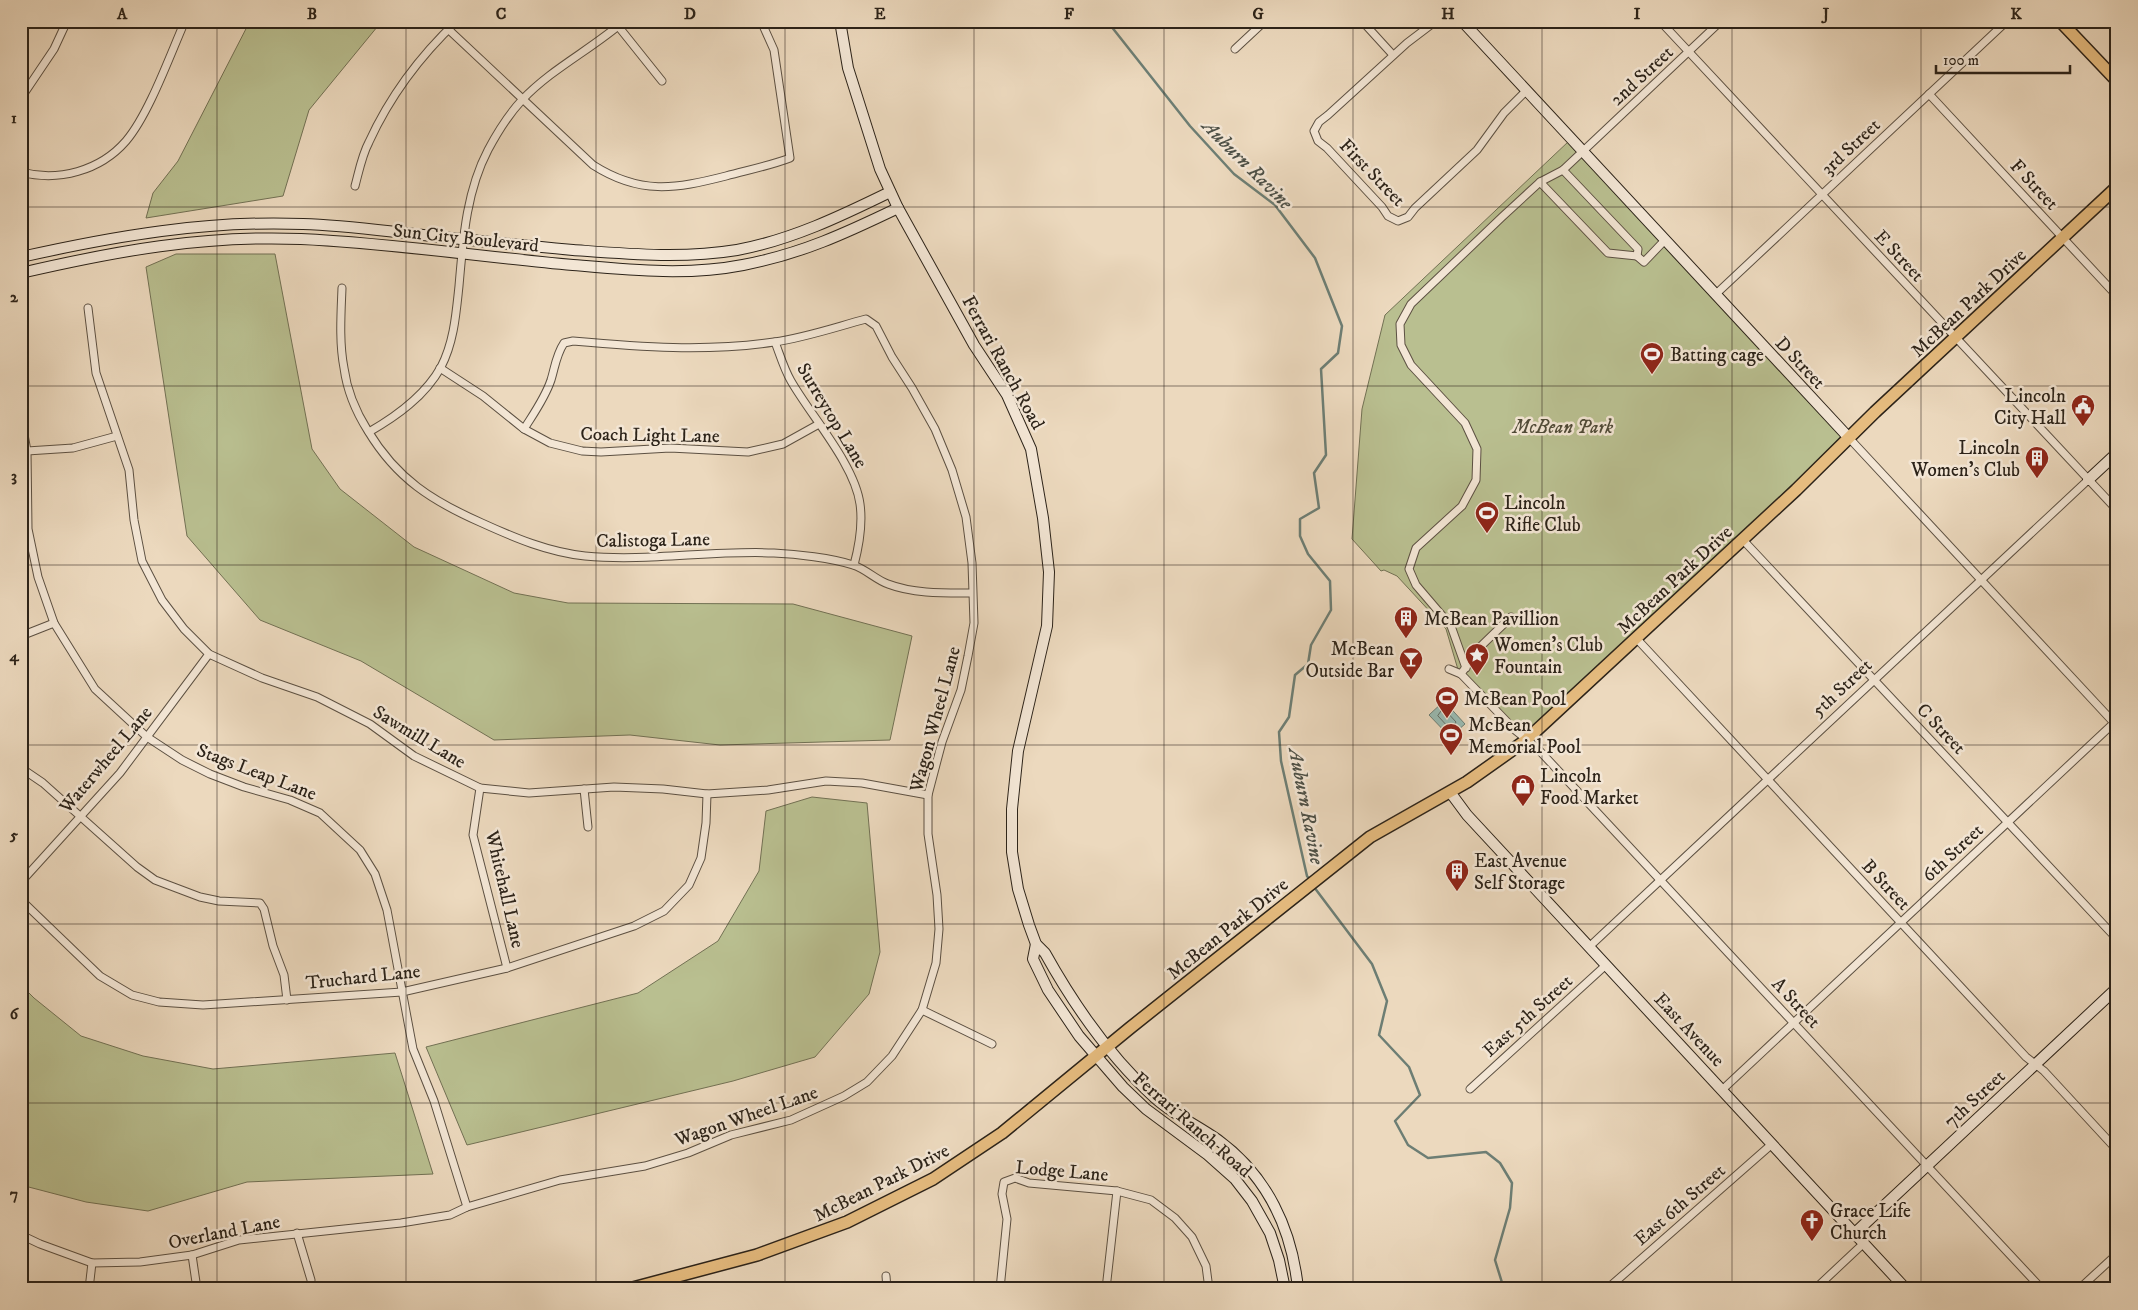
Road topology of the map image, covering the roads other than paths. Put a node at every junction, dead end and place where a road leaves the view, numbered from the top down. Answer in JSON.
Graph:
{"nodes":[{"id":1,"x":67,"y":21,"type":"edge"},
{"id":2,"x":185,"y":21,"type":"edge"},
{"id":3,"x":457,"y":21,"type":"edge"},
{"id":4,"x":761,"y":21,"type":"edge"},
{"id":5,"x":840,"y":21,"type":"edge"},
{"id":6,"x":1265,"y":21,"type":"edge"},
{"id":7,"x":1362,"y":21,"type":"edge"},
{"id":8,"x":1436,"y":21,"type":"edge"},
{"id":9,"x":1462,"y":21,"type":"edge"},
{"id":10,"x":1660,"y":21,"type":"edge"},
{"id":11,"x":1721,"y":21,"type":"edge"},
{"id":12,"x":2007,"y":21,"type":"edge"},
{"id":13,"x":2060,"y":21,"type":"edge"},
{"id":14,"x":621,"y":24,"type":"edge"},
{"id":15,"x":448,"y":29,"type":"junction"},
{"id":16,"x":1235,"y":49,"type":"dead end"},
{"id":17,"x":1688,"y":52,"type":"junction"},
{"id":18,"x":1393,"y":55,"type":"junction"},
{"id":19,"x":662,"y":81,"type":"dead end"},
{"id":20,"x":2117,"y":81,"type":"edge"},
{"id":21,"x":1526,"y":90,"type":"junction"},
{"id":22,"x":1928,"y":94,"type":"junction"},
{"id":23,"x":21,"y":98,"type":"edge"},
{"id":24,"x":522,"y":100,"type":"junction"},
{"id":25,"x":1583,"y":152,"type":"junction"},
{"id":26,"x":1563,"y":170,"type":"junction"},
{"id":27,"x":21,"y":172,"type":"edge"},
{"id":28,"x":1540,"y":182,"type":"junction"},
{"id":29,"x":355,"y":186,"type":"dead end"},
{"id":30,"x":2117,"y":187,"type":"edge"},
{"id":31,"x":890,"y":192,"type":"junction"},
{"id":32,"x":1821,"y":194,"type":"junction"},
{"id":33,"x":898,"y":208,"type":"junction"},
{"id":34,"x":2062,"y":238,"type":"junction"},
{"id":35,"x":1666,"y":240,"type":"junction"},
{"id":36,"x":463,"y":247,"type":"junction"},
{"id":37,"x":1637,"y":256,"type":"junction"},
{"id":38,"x":21,"y":257,"type":"edge"},
{"id":39,"x":21,"y":273,"type":"edge"},
{"id":40,"x":342,"y":288,"type":"dead end"},
{"id":41,"x":1716,"y":294,"type":"junction"},
{"id":42,"x":2117,"y":296,"type":"edge"},
{"id":43,"x":88,"y":308,"type":"dead end"},
{"id":44,"x":1955,"y":338,"type":"junction"},
{"id":45,"x":774,"y":342,"type":"junction"},
{"id":46,"x":440,"y":368,"type":"junction"},
{"id":47,"x":21,"y":418,"type":"edge"},
{"id":48,"x":819,"y":424,"type":"junction"},
{"id":49,"x":524,"y":429,"type":"junction"},
{"id":50,"x":369,"y":432,"type":"junction"},
{"id":51,"x":117,"y":436,"type":"junction"},
{"id":52,"x":1850,"y":439,"type":"junction"},
{"id":53,"x":27,"y":451,"type":"junction"},
{"id":54,"x":2117,"y":453,"type":"edge"},
{"id":55,"x":2088,"y":480,"type":"junction"},
{"id":56,"x":2117,"y":510,"type":"edge"},
{"id":57,"x":25,"y":530,"type":"edge"},
{"id":58,"x":1743,"y":540,"type":"junction"},
{"id":59,"x":854,"y":565,"type":"junction"},
{"id":60,"x":1981,"y":580,"type":"junction"},
{"id":61,"x":972,"y":593,"type":"junction"},
{"id":62,"x":1511,"y":617,"type":"dead end"},
{"id":63,"x":54,"y":623,"type":"junction"},
{"id":64,"x":21,"y":636,"type":"edge"},
{"id":65,"x":1636,"y":638,"type":"junction"},
{"id":66,"x":209,"y":654,"type":"junction"},
{"id":67,"x":1466,"y":668,"type":"junction"},
{"id":68,"x":1449,"y":669,"type":"dead end"},
{"id":69,"x":1461,"y":674,"type":"junction"},
{"id":70,"x":1874,"y":680,"type":"junction"},
{"id":71,"x":2116,"y":723,"type":"edge"},
{"id":72,"x":147,"y":737,"type":"junction"},
{"id":73,"x":1526,"y":739,"type":"junction"},
{"id":74,"x":21,"y":768,"type":"edge"},
{"id":75,"x":1768,"y":780,"type":"junction"},
{"id":76,"x":480,"y":788,"type":"junction"},
{"id":77,"x":584,"y":789,"type":"junction"},
{"id":78,"x":1450,"y":792,"type":"junction"},
{"id":79,"x":706,"y":794,"type":"junction"},
{"id":80,"x":928,"y":795,"type":"junction"},
{"id":81,"x":80,"y":816,"type":"junction"},
{"id":82,"x":2008,"y":823,"type":"junction"},
{"id":83,"x":588,"y":827,"type":"dead end"},
{"id":84,"x":1660,"y":880,"type":"junction"},
{"id":85,"x":21,"y":882,"type":"edge"},
{"id":86,"x":21,"y":900,"type":"edge"},
{"id":87,"x":1901,"y":922,"type":"junction"},
{"id":88,"x":2117,"y":939,"type":"edge"},
{"id":89,"x":1036,"y":944,"type":"junction"},
{"id":90,"x":1589,"y":947,"type":"junction"},
{"id":91,"x":1606,"y":965,"type":"junction"},
{"id":92,"x":508,"y":968,"type":"junction"},
{"id":93,"x":2117,"y":988,"type":"edge"},
{"id":94,"x":402,"y":992,"type":"junction"},
{"id":95,"x":287,"y":1000,"type":"junction"},
{"id":96,"x":922,"y":1010,"type":"junction"},
{"id":97,"x":1794,"y":1023,"type":"junction"},
{"id":98,"x":992,"y":1044,"type":"dead end"},
{"id":99,"x":1108,"y":1046,"type":"junction"},
{"id":100,"x":1097,"y":1056,"type":"junction"},
{"id":101,"x":2035,"y":1064,"type":"junction"},
{"id":102,"x":1470,"y":1089,"type":"dead end"},
{"id":103,"x":1722,"y":1090,"type":"junction"},
{"id":104,"x":1772,"y":1144,"type":"junction"},
{"id":105,"x":2117,"y":1150,"type":"edge"},
{"id":106,"x":1927,"y":1166,"type":"junction"},
{"id":107,"x":1117,"y":1191,"type":"junction"},
{"id":108,"x":466,"y":1206,"type":"junction"},
{"id":109,"x":297,"y":1233,"type":"junction"},
{"id":110,"x":1854,"y":1233,"type":"junction"},
{"id":111,"x":21,"y":1235,"type":"edge"},
{"id":112,"x":1864,"y":1243,"type":"junction"},
{"id":113,"x":2117,"y":1254,"type":"edge"},
{"id":114,"x":192,"y":1255,"type":"junction"},
{"id":115,"x":92,"y":1263,"type":"junction"},
{"id":116,"x":886,"y":1276,"type":"dead end"},
{"id":117,"x":311,"y":1280,"type":"dead end"},
{"id":118,"x":89,"y":1289,"type":"edge"},
{"id":119,"x":197,"y":1289,"type":"edge"},
{"id":120,"x":629,"y":1289,"type":"edge"},
{"id":121,"x":887,"y":1289,"type":"edge"},
{"id":122,"x":1000,"y":1289,"type":"edge"},
{"id":123,"x":1106,"y":1289,"type":"edge"},
{"id":124,"x":1209,"y":1289,"type":"edge"},
{"id":125,"x":1285,"y":1289,"type":"edge"},
{"id":126,"x":1298,"y":1289,"type":"edge"},
{"id":127,"x":1607,"y":1289,"type":"edge"},
{"id":128,"x":1815,"y":1289,"type":"edge"},
{"id":129,"x":1906,"y":1289,"type":"edge"},
{"id":130,"x":2042,"y":1289,"type":"edge"},
{"id":131,"x":2079,"y":1289,"type":"edge"}],
"edges":[{"from":1,"to":23,"type":"street"},
{"from":2,"to":27,"type":"street"},
{"from":3,"to":15,"type":"street"},
{"from":4,"to":24,"type":"street"},
{"from":5,"to":31,"type":"street","name":"Ferrari Ranch Road"},
{"from":6,"to":16,"type":"street"},
{"from":7,"to":18,"type":"street"},
{"from":8,"to":18,"type":"street","name":"First Street"},
{"from":9,"to":21,"type":"street","name":"D Street"},
{"from":10,"to":17,"type":"street","name":"E Street"},
{"from":11,"to":17,"type":"street","name":"2nd Street"},
{"from":12,"to":22,"type":"street","name":"3rd Street"},
{"from":13,"to":20,"type":"main road"},
{"from":14,"to":19,"type":"street"},
{"from":14,"to":24,"type":"street"},
{"from":15,"to":24,"type":"street"},
{"from":15,"to":29,"type":"street"},
{"from":17,"to":25,"type":"street","name":"2nd Street"},
{"from":17,"to":32,"type":"street","name":"E Street"},
{"from":18,"to":21,"type":"street","name":"First Street"},
{"from":21,"to":25,"type":"street","name":"D Street"},
{"from":22,"to":32,"type":"street","name":"3rd Street"},
{"from":22,"to":34,"type":"street","name":"F Street"},
{"from":24,"to":36,"type":"street"},
{"from":25,"to":26,"type":"street","name":"2nd Street"},
{"from":25,"to":35,"type":"street","name":"D Street"},
{"from":26,"to":28,"type":"street","name":"2nd Street"},
{"from":26,"to":37,"type":"street"},
{"from":28,"to":37,"type":"street"},
{"from":28,"to":67,"type":"street","name":"2nd Street"},
{"from":30,"to":34,"type":"main road","name":"McBean Park Drive"},
{"from":31,"to":33,"type":"street","name":"Ferrari Ranch Road"},
{"from":31,"to":36,"type":"street","name":"Sun City Boulevard"},
{"from":32,"to":41,"type":"street","name":"3rd Street"},
{"from":32,"to":44,"type":"street","name":"E Street"},
{"from":33,"to":36,"type":"street","name":"Sun City Boulevard"},
{"from":33,"to":89,"type":"street","name":"Ferrari Ranch Road"},
{"from":34,"to":42,"type":"street","name":"F Street"},
{"from":34,"to":44,"type":"main road","name":"McBean Park Drive"},
{"from":35,"to":37,"type":"street"},
{"from":35,"to":41,"type":"street","name":"D Street"},
{"from":36,"to":38,"type":"street","name":"Sun City Boulevard"},
{"from":36,"to":39,"type":"street","name":"Sun City Boulevard"},
{"from":36,"to":46,"type":"street"},
{"from":40,"to":50,"type":"street","name":"Calistoga Lane"},
{"from":41,"to":52,"type":"street","name":"D Street"},
{"from":43,"to":51,"type":"street","name":"Sawmill Lane"},
{"from":44,"to":52,"type":"main road","name":"McBean Park Drive"},
{"from":44,"to":55,"type":"street","name":"E Street"},
{"from":45,"to":48,"type":"street","name":"Surreytop Lane"},
{"from":45,"to":49,"type":"street","name":"Wagon Wheel Lane"},
{"from":45,"to":61,"type":"street","name":"Wagon Wheel Lane"},
{"from":46,"to":49,"type":"street","name":"Coach Light Lane"},
{"from":46,"to":50,"type":"street"},
{"from":47,"to":53,"type":"street","name":"Stags Leap Lane"},
{"from":48,"to":49,"type":"street","name":"Coach Light Lane"},
{"from":48,"to":59,"type":"street","name":"Surreytop Lane"},
{"from":50,"to":59,"type":"street","name":"Calistoga Lane"},
{"from":51,"to":53,"type":"street"},
{"from":51,"to":66,"type":"street","name":"Sawmill Lane"},
{"from":52,"to":58,"type":"main road","name":"McBean Park Drive"},
{"from":52,"to":60,"type":"street","name":"D Street"},
{"from":53,"to":57,"type":"street","name":"Stags Leap Lane"},
{"from":54,"to":55,"type":"street","name":"5th Street"},
{"from":55,"to":56,"type":"street","name":"E Street"},
{"from":55,"to":60,"type":"street","name":"5th Street"},
{"from":57,"to":63,"type":"street","name":"Stags Leap Lane"},
{"from":58,"to":65,"type":"main road","name":"McBean Park Drive"},
{"from":58,"to":70,"type":"street","name":"C Street"},
{"from":59,"to":61,"type":"street","name":"Calistoga Lane"},
{"from":60,"to":70,"type":"street","name":"5th Street"},
{"from":60,"to":71,"type":"street","name":"D Street"},
{"from":61,"to":80,"type":"street","name":"Wagon Wheel Lane"},
{"from":62,"to":67,"type":"street"},
{"from":63,"to":64,"type":"street"},
{"from":63,"to":72,"type":"street","name":"Stags Leap Lane"},
{"from":65,"to":73,"type":"main road","name":"McBean Park Drive"},
{"from":65,"to":75,"type":"street","name":"B Street"},
{"from":66,"to":72,"type":"street","name":"Waterwheel Lane"},
{"from":66,"to":76,"type":"street","name":"Sawmill Lane"},
{"from":67,"to":69,"type":"street"},
{"from":68,"to":69,"type":"street"},
{"from":69,"to":73,"type":"street","name":"A Street"},
{"from":70,"to":75,"type":"street","name":"5th Street"},
{"from":70,"to":82,"type":"street","name":"C Street"},
{"from":71,"to":82,"type":"street","name":"6th Street"},
{"from":72,"to":81,"type":"street","name":"Waterwheel Lane"},
{"from":72,"to":94,"type":"street","name":"Stags Leap Lane"},
{"from":73,"to":78,"type":"main road","name":"McBean Park Drive"},
{"from":73,"to":84,"type":"street","name":"A Street"},
{"from":74,"to":81,"type":"street"},
{"from":75,"to":84,"type":"street","name":"5th Street"},
{"from":75,"to":87,"type":"street","name":"B Street"},
{"from":76,"to":77,"type":"street","name":"Sawmill Lane"},
{"from":76,"to":92,"type":"street","name":"Whitehall Lane"},
{"from":77,"to":79,"type":"street","name":"Sawmill Lane"},
{"from":77,"to":83,"type":"street"},
{"from":78,"to":90,"type":"street","name":"East Avenue"},
{"from":78,"to":99,"type":"main road","name":"McBean Park Drive"},
{"from":79,"to":80,"type":"street","name":"Sawmill Lane"},
{"from":79,"to":92,"type":"street","name":"Truchard Lane"},
{"from":80,"to":96,"type":"street","name":"Wagon Wheel Lane"},
{"from":81,"to":85,"type":"street","name":"Waterwheel Lane"},
{"from":81,"to":95,"type":"street"},
{"from":82,"to":87,"type":"street","name":"6th Street"},
{"from":82,"to":88,"type":"street","name":"C Street"},
{"from":84,"to":90,"type":"street","name":"5th Street"},
{"from":84,"to":97,"type":"street","name":"A Street"},
{"from":86,"to":95,"type":"street","name":"Truchard Lane"},
{"from":87,"to":97,"type":"street","name":"6th Street"},
{"from":87,"to":101,"type":"street","name":"B Street"},
{"from":89,"to":99,"type":"street","name":"Ferrari Ranch Road"},
{"from":89,"to":100,"type":"street","name":"Ferrari Ranch Road"},
{"from":90,"to":91,"type":"street","name":"East Avenue"},
{"from":91,"to":102,"type":"street","name":"East 5th Street"},
{"from":91,"to":103,"type":"street","name":"East Avenue"},
{"from":92,"to":94,"type":"street","name":"Truchard Lane"},
{"from":93,"to":101,"type":"street","name":"7th Street"},
{"from":94,"to":95,"type":"street","name":"Truchard Lane"},
{"from":94,"to":108,"type":"street","name":"Stags Leap Lane"},
{"from":96,"to":98,"type":"street"},
{"from":96,"to":108,"type":"street","name":"Wagon Wheel Lane"},
{"from":97,"to":103,"type":"street","name":"6th Street"},
{"from":97,"to":106,"type":"street","name":"A Street"},
{"from":99,"to":100,"type":"main road","name":"McBean Park Drive"},
{"from":99,"to":126,"type":"street","name":"Ferrari Ranch Road"},
{"from":100,"to":120,"type":"main road","name":"McBean Park Drive"},
{"from":100,"to":125,"type":"street","name":"Ferrari Ranch Road"},
{"from":101,"to":105,"type":"street","name":"B Street"},
{"from":101,"to":106,"type":"street","name":"7th Street"},
{"from":103,"to":104,"type":"street","name":"East Avenue"},
{"from":104,"to":110,"type":"street","name":"East Avenue"},
{"from":104,"to":127,"type":"street","name":"East 6th Street"},
{"from":106,"to":110,"type":"street","name":"7th Street"},
{"from":106,"to":130,"type":"street","name":"A Street"},
{"from":107,"to":122,"type":"street","name":"Lodge Lane"},
{"from":107,"to":123,"type":"street"},
{"from":107,"to":124,"type":"street","name":"Lodge Lane"},
{"from":108,"to":109,"type":"street","name":"Overland Lane"},
{"from":109,"to":114,"type":"street","name":"Overland Lane"},
{"from":109,"to":117,"type":"street"},
{"from":110,"to":112,"type":"street","name":"East Avenue"},
{"from":111,"to":115,"type":"street","name":"Overland Lane"},
{"from":112,"to":128,"type":"street"},
{"from":112,"to":129,"type":"street","name":"East Avenue"},
{"from":113,"to":131,"type":"street"},
{"from":114,"to":115,"type":"street","name":"Overland Lane"},
{"from":114,"to":119,"type":"street"},
{"from":115,"to":118,"type":"street"},
{"from":116,"to":121,"type":"street"}]}
